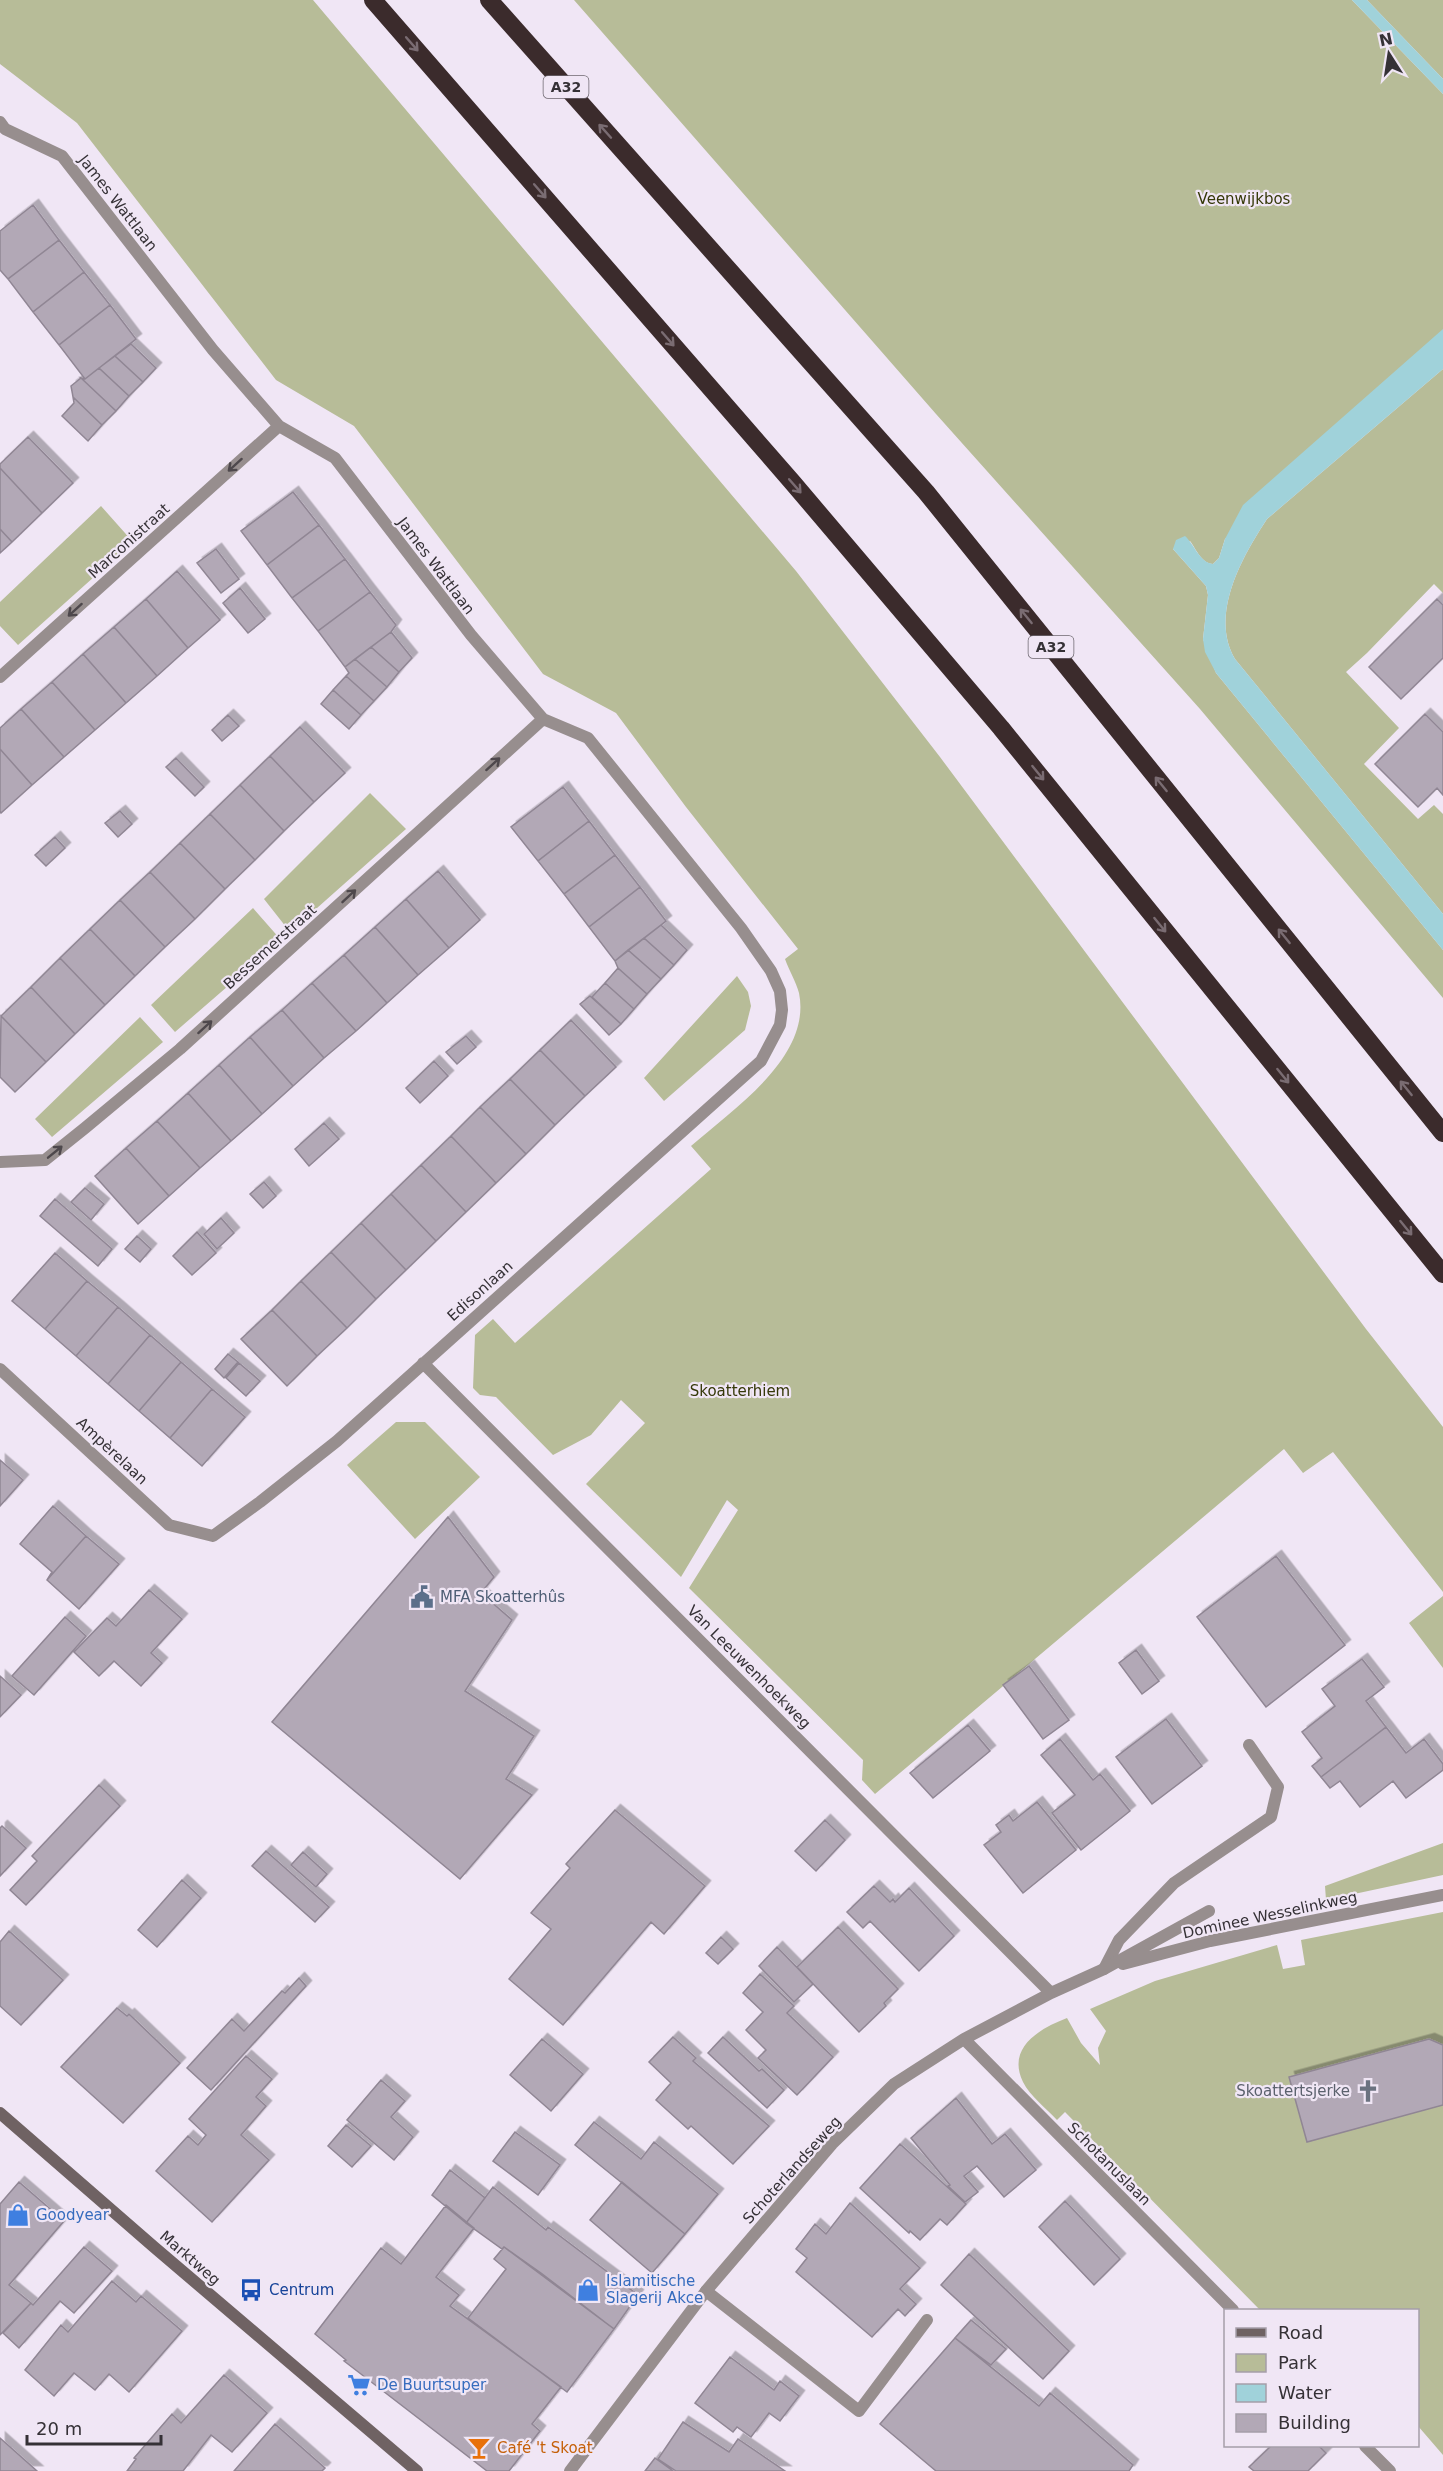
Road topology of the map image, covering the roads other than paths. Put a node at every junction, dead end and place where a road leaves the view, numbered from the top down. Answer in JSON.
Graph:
{"nodes":[{"id":1,"x":373,"y":0,"type":"edge"},
{"id":2,"x":489,"y":0,"type":"edge"},
{"id":3,"x":2,"y":128,"type":"edge"},
{"id":4,"x":279,"y":426,"type":"junction"},
{"id":5,"x":0,"y":677,"type":"edge"},
{"id":6,"x":543,"y":719,"type":"junction"},
{"id":7,"x":761,"y":1061,"type":"joint"},
{"id":8,"x":1443,"y":1133,"type":"edge"},
{"id":9,"x":0,"y":1162,"type":"edge"},
{"id":10,"x":1443,"y":1274,"type":"edge"},
{"id":11,"x":423,"y":1363,"type":"junction"},
{"id":12,"x":0,"y":1369,"type":"edge"},
{"id":13,"x":213,"y":1536,"type":"joint"},
{"id":14,"x":1249,"y":1745,"type":"dead end"},
{"id":15,"x":1443,"y":1895,"type":"edge"},
{"id":16,"x":1209,"y":1911,"type":"dead end"},
{"id":17,"x":1104,"y":1969,"type":"junction"},
{"id":18,"x":1052,"y":1993,"type":"junction"},
{"id":19,"x":964,"y":2039,"type":"junction"},
{"id":20,"x":0,"y":2113,"type":"edge"},
{"id":21,"x":706,"y":2291,"type":"junction"},
{"id":22,"x":1232,"y":2309,"type":"edge"},
{"id":23,"x":927,"y":2320,"type":"dead end"},
{"id":24,"x":1367,"y":2447,"type":"edge"},
{"id":25,"x":417,"y":2471,"type":"edge"},
{"id":26,"x":570,"y":2471,"type":"edge"},
{"id":27,"x":1390,"y":2471,"type":"edge"}],
"edges":[{"from":1,"to":10,"type":"highway","one_way":true},
{"from":8,"to":2,"type":"highway","number":"A32","one_way":true},
{"from":3,"to":4,"type":"street","name":"James Wattlaan"},
{"from":4,"to":5,"type":"street","name":"Marconistraat","one_way":true},
{"from":4,"to":6,"type":"street","name":"James Wattlaan"},
{"from":6,"to":7,"type":"street","name":"James Wattlaan"},
{"from":9,"to":6,"type":"street","name":"Bessemerstraat","one_way":true},
{"from":7,"to":11,"type":"street","name":"Edisonlaan"},
{"from":11,"to":13,"type":"street","name":"Edisonlaan"},
{"from":11,"to":18,"type":"street","name":"Van Leeuwenhoekweg"},
{"from":12,"to":13,"type":"street","name":"Ampèrelaan"},
{"from":14,"to":17,"type":"street"},
{"from":15,"to":17,"type":"street","name":"Dominee Wesselinkweg"},
{"from":16,"to":17,"type":"street","name":"Schoterlandseweg"},
{"from":17,"to":18,"type":"street","name":"Schoterlandseweg"},
{"from":18,"to":19,"type":"street","name":"Schoterlandseweg"},
{"from":19,"to":21,"type":"street","name":"Schoterlandseweg"},
{"from":19,"to":22,"type":"street","name":"Schotanuslaan"},
{"from":20,"to":25,"type":"street","name":"Marktweg"},
{"from":21,"to":23,"type":"street"},
{"from":21,"to":26,"type":"street","name":"Schoterlandseweg"},
{"from":24,"to":27,"type":"street"}]}
